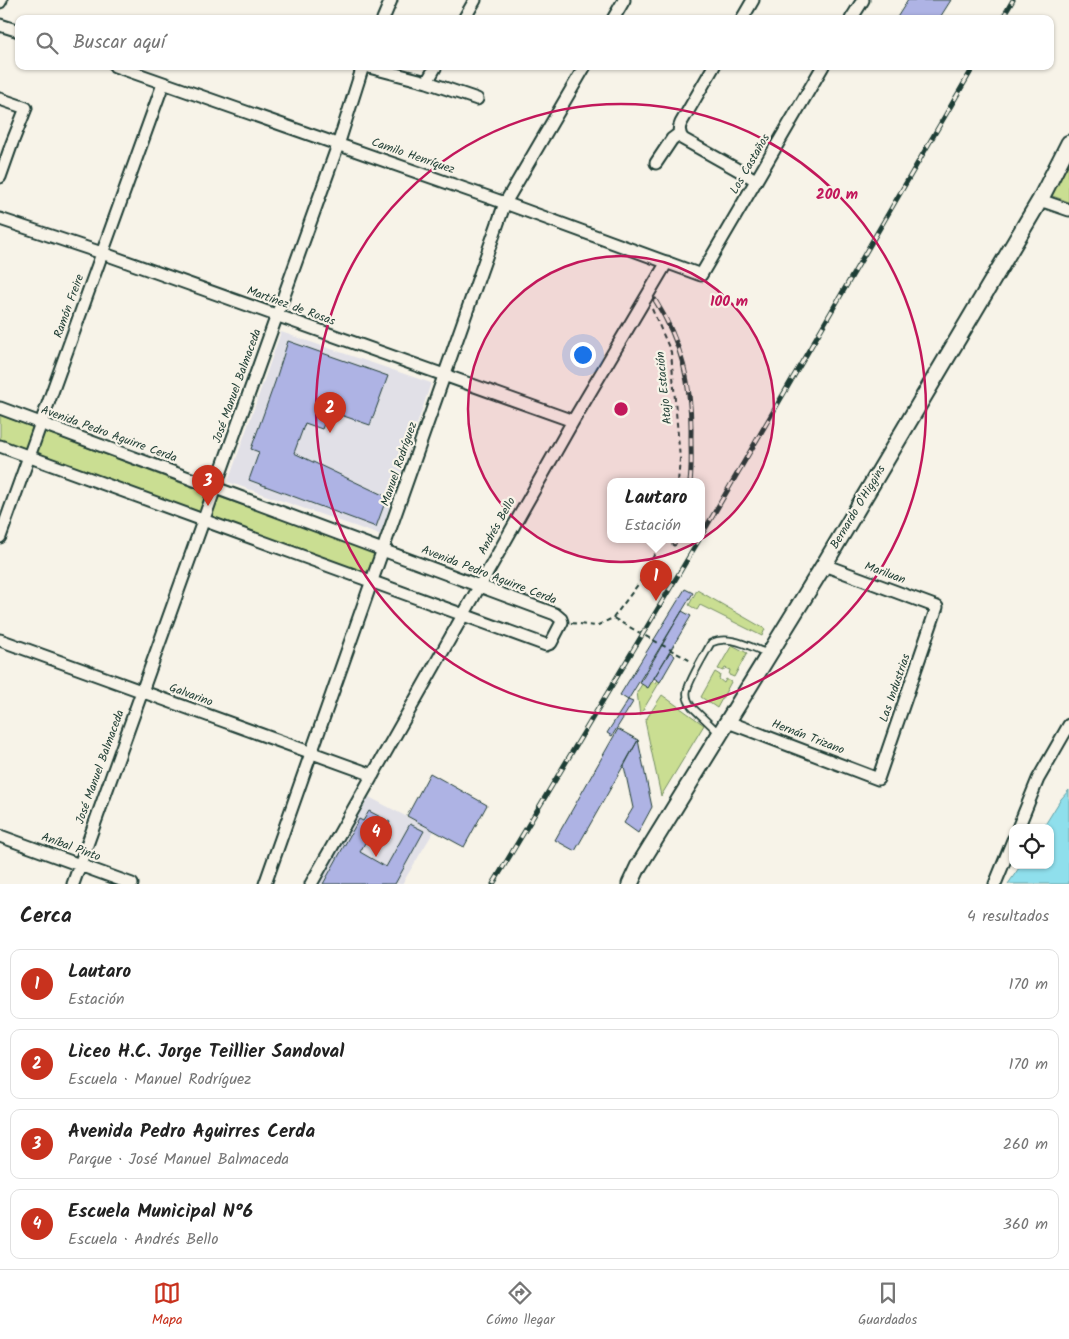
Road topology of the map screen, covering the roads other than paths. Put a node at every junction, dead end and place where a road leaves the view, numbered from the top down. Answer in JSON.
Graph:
{"nodes":[{"id":1,"x":391,"y":0,"type":"edge"},
{"id":2,"x":474,"y":0,"type":"edge"},
{"id":3,"x":624,"y":0,"type":"edge"},
{"id":4,"x":753,"y":0,"type":"edge"},
{"id":5,"x":863,"y":0,"type":"edge"},
{"id":6,"x":385,"y":15,"type":"edge"},
{"id":7,"x":469,"y":15,"type":"edge"},
{"id":8,"x":615,"y":15,"type":"edge"},
{"id":9,"x":744,"y":15,"type":"edge"},
{"id":10,"x":854,"y":15,"type":"edge"},
{"id":11,"x":0,"y":25,"type":"edge"},
{"id":12,"x":15,"y":30,"type":"edge"},
{"id":13,"x":126,"y":70,"type":"edge"},
{"id":14,"x":363,"y":70,"type":"edge"},
{"id":15,"x":380,"y":70,"type":"edge"},
{"id":16,"x":434,"y":70,"type":"edge"},
{"id":17,"x":583,"y":70,"type":"edge"},
{"id":18,"x":712,"y":70,"type":"edge"},
{"id":19,"x":821,"y":70,"type":"edge"},
{"id":20,"x":426,"y":82,"type":"junction"},
{"id":21,"x":163,"y":84,"type":"junction"},
{"id":22,"x":477,"y":98,"type":"dead end"},
{"id":23,"x":0,"y":99,"type":"edge"},
{"id":24,"x":680,"y":133,"type":"junction"},
{"id":25,"x":0,"y":138,"type":"edge"},
{"id":26,"x":12,"y":143,"type":"junction"},
{"id":27,"x":1069,"y":143,"type":"edge"},
{"id":28,"x":338,"y":145,"type":"junction"},
{"id":29,"x":656,"y":163,"type":"dead end"},
{"id":30,"x":0,"y":177,"type":"edge"},
{"id":31,"x":756,"y":180,"type":"junction"},
{"id":32,"x":1040,"y":200,"type":"junction"},
{"id":33,"x":505,"y":203,"type":"junction"},
{"id":34,"x":1069,"y":210,"type":"edge"},
{"id":35,"x":0,"y":219,"type":"edge"},
{"id":36,"x":102,"y":253,"type":"junction"},
{"id":37,"x":667,"y":262,"type":"junction"},
{"id":38,"x":701,"y":275,"type":"joint"},
{"id":39,"x":276,"y":316,"type":"junction"},
{"id":40,"x":445,"y":375,"type":"junction"},
{"id":41,"x":0,"y":408,"type":"edge"},
{"id":42,"x":573,"y":421,"type":"junction"},
{"id":43,"x":41,"y":423,"type":"junction"},
{"id":44,"x":0,"y":446,"type":"edge"},
{"id":45,"x":29,"y":457,"type":"junction"},
{"id":46,"x":215,"y":488,"type":"junction"},
{"id":47,"x":203,"y":520,"type":"junction"},
{"id":48,"x":0,"y":537,"type":"edge"},
{"id":49,"x":383,"y":550,"type":"junction"},
{"id":50,"x":824,"y":565,"type":"junction"},
{"id":51,"x":373,"y":582,"type":"junction"},
{"id":52,"x":479,"y":586,"type":"junction"},
{"id":53,"x":937,"y":607,"type":"joint"},
{"id":54,"x":464,"y":615,"type":"junction"},
{"id":55,"x":0,"y":640,"type":"edge"},
{"id":56,"x":769,"y":654,"type":"junction"},
{"id":57,"x":142,"y":692,"type":"junction"},
{"id":58,"x":1069,"y":725,"type":"edge"},
{"id":59,"x":724,"y":728,"type":"junction"},
{"id":60,"x":311,"y":753,"type":"junction"},
{"id":61,"x":373,"y":775,"type":"junction"},
{"id":62,"x":878,"y":779,"type":"joint"},
{"id":63,"x":1020,"y":824,"type":"edge"},
{"id":64,"x":0,"y":836,"type":"edge"},
{"id":65,"x":1009,"y":850,"type":"edge"},
{"id":66,"x":80,"y":865,"type":"junction"},
{"id":67,"x":638,"y":866,"type":"junction"},
{"id":68,"x":73,"y":884,"type":"edge"},
{"id":69,"x":132,"y":884,"type":"edge"},
{"id":70,"x":265,"y":884,"type":"edge"},
{"id":71,"x":311,"y":884,"type":"edge"},
{"id":72,"x":630,"y":884,"type":"edge"},
{"id":73,"x":636,"y":884,"type":"edge"},
{"id":74,"x":995,"y":884,"type":"edge"}],
"edges":[{"from":1,"to":6,"type":"street"},
{"from":2,"to":7,"type":"street"},
{"from":3,"to":8,"type":"street"},
{"from":4,"to":9,"type":"street"},
{"from":5,"to":10,"type":"street"},
{"from":11,"to":12,"type":"street"},
{"from":13,"to":21,"type":"street","name":"Camilo Henríquez"},
{"from":14,"to":28,"type":"street","name":"José Manuel Balmaceda"},
{"from":15,"to":20,"type":"street"},
{"from":16,"to":20,"type":"street"},
{"from":17,"to":33,"type":"street","name":"Manuel Rodríguez"},
{"from":18,"to":24,"type":"street"},
{"from":19,"to":31,"type":"street","name":"Los Castaños"},
{"from":20,"to":22,"type":"street"},
{"from":21,"to":28,"type":"street","name":"Camilo Henríquez"},
{"from":21,"to":36,"type":"street","name":"Ramón Freire"},
{"from":23,"to":26,"type":"street"},
{"from":24,"to":29,"type":"street"},
{"from":24,"to":31,"type":"street"},
{"from":25,"to":26,"type":"street"},
{"from":26,"to":30,"type":"street"},
{"from":27,"to":32,"type":"main road","name":"Bernardo O'Higgins"},
{"from":28,"to":33,"type":"street","name":"Camilo Henríquez"},
{"from":28,"to":39,"type":"street","name":"José Manuel Balmaceda"},
{"from":31,"to":38,"type":"street","name":"Los Castaños"},
{"from":32,"to":34,"type":"street"},
{"from":32,"to":50,"type":"main road","name":"Bernardo O'Higgins"},
{"from":33,"to":37,"type":"street","name":"Camilo Henríquez"},
{"from":33,"to":40,"type":"street","name":"Manuel Rodríguez"},
{"from":35,"to":36,"type":"street","name":"Martínez de Rosas"},
{"from":36,"to":39,"type":"street","name":"Martínez de Rosas"},
{"from":36,"to":43,"type":"street","name":"Ramón Freire"},
{"from":37,"to":38,"type":"street","name":"Camilo Henríquez"},
{"from":37,"to":42,"type":"street","name":"Andrés Bello"},
{"from":39,"to":40,"type":"street","name":"Martínez de Rosas"},
{"from":39,"to":46,"type":"street","name":"José Manuel Balmaceda"},
{"from":40,"to":42,"type":"street","name":"Martínez de Rosas"},
{"from":40,"to":49,"type":"street","name":"Manuel Rodríguez"},
{"from":41,"to":43,"type":"street","name":"Avenida Pedro Aguirre Cerda"},
{"from":42,"to":52,"type":"street","name":"Andrés Bello"},
{"from":43,"to":45,"type":"street","name":"Ramón Freire"},
{"from":43,"to":46,"type":"street","name":"Avenida Pedro Aguirre Cerda"},
{"from":44,"to":45,"type":"street","name":"Avenida Pedro Aguirre Cerda"},
{"from":45,"to":47,"type":"street","name":"Avenida Pedro Aguirre Cerda"},
{"from":45,"to":48,"type":"street","name":"Ramón Freire"},
{"from":46,"to":47,"type":"street","name":"José Manuel Balmaceda"},
{"from":46,"to":49,"type":"street","name":"Avenida Pedro Aguirre Cerda"},
{"from":47,"to":51,"type":"street","name":"Avenida Pedro Aguirre Cerda"},
{"from":47,"to":57,"type":"street","name":"José Manuel Balmaceda"},
{"from":49,"to":51,"type":"street","name":"Manuel Rodríguez"},
{"from":49,"to":52,"type":"street","name":"Avenida Pedro Aguirre Cerda"},
{"from":50,"to":53,"type":"street","name":"Mariluan"},
{"from":50,"to":56,"type":"main road","name":"Bernardo O'Higgins"},
{"from":51,"to":54,"type":"street","name":"Avenida Pedro Aguirre Cerda"},
{"from":51,"to":60,"type":"street","name":"Manuel Rodríguez"},
{"from":52,"to":54,"type":"street","name":"Andrés Bello"},
{"from":52,"to":54,"type":"street","name":"Avenida Pedro Aguirre Cerda"},
{"from":53,"to":62,"type":"street","name":"Las Industrias"},
{"from":54,"to":61,"type":"street","name":"Andrés Bello"},
{"from":55,"to":57,"type":"street","name":"Galvarino"},
{"from":56,"to":59,"type":"main road","name":"Bernardo O'Higgins"},
{"from":56,"to":59,"type":"lane"},
{"from":57,"to":60,"type":"street","name":"Galvarino"},
{"from":57,"to":66,"type":"street","name":"José Manuel Balmaceda"},
{"from":58,"to":63,"type":"street"},
{"from":59,"to":62,"type":"street","name":"Hernán Trizano"},
{"from":59,"to":67,"type":"main road","name":"Bernardo O'Higgins"},
{"from":60,"to":61,"type":"street","name":"Galvarino"},
{"from":60,"to":70,"type":"street","name":"Manuel Rodríguez"},
{"from":61,"to":71,"type":"street","name":"Andrés Bello"},
{"from":64,"to":66,"type":"street","name":"Aníbal Pinto"},
{"from":65,"to":74,"type":"street"},
{"from":66,"to":68,"type":"street","name":"José Manuel Balmaceda"},
{"from":66,"to":69,"type":"street","name":"Aníbal Pinto"},
{"from":67,"to":72,"type":"main road","name":"Bernardo O'Higgins"},
{"from":67,"to":73,"type":"main road","name":"Bernardo O'Higgins"}]}
